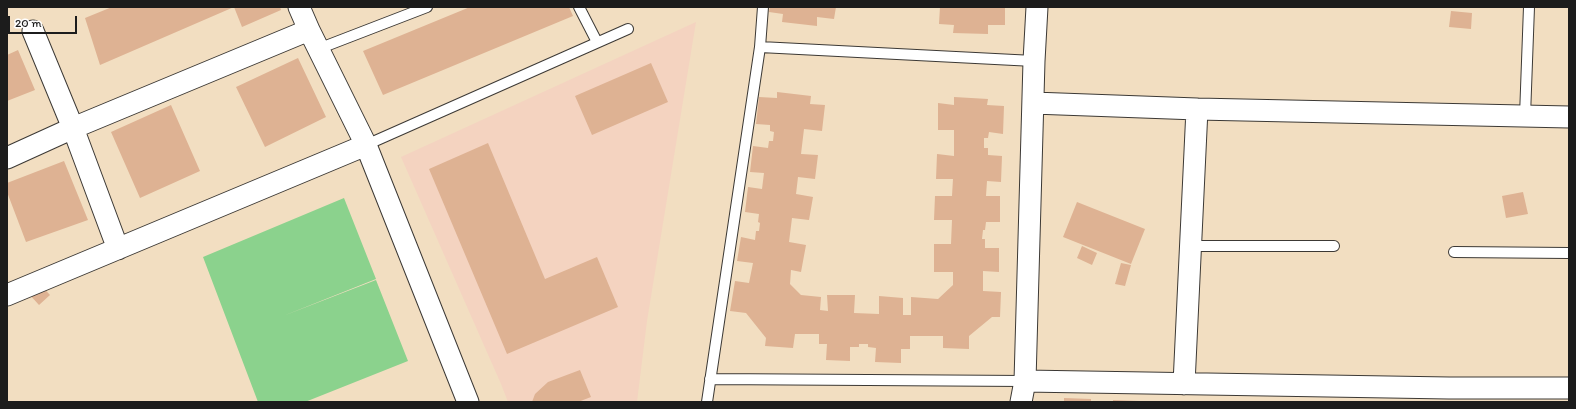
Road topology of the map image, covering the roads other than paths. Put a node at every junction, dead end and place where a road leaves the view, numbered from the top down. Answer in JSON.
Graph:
{"nodes":[{"id":1,"x":299,"y":7,"type":"edge"},
{"id":2,"x":427,"y":7,"type":"edge"},
{"id":3,"x":578,"y":7,"type":"edge"},
{"id":4,"x":763,"y":7,"type":"edge"},
{"id":5,"x":1037,"y":7,"type":"edge"},
{"id":6,"x":1529,"y":7,"type":"edge"},
{"id":7,"x":628,"y":28,"type":"dead end"},
{"id":8,"x":309,"y":30,"type":"junction"},
{"id":9,"x":33,"y":31,"type":"dead end"},
{"id":10,"x":597,"y":42,"type":"junction"},
{"id":11,"x":760,"y":47,"type":"junction"},
{"id":12,"x":318,"y":49,"type":"junction"},
{"id":13,"x":1034,"y":62,"type":"junction"},
{"id":14,"x":1033,"y":103,"type":"junction"},
{"id":15,"x":1197,"y":109,"type":"junction"},
{"id":16,"x":1525,"y":116,"type":"junction"},
{"id":17,"x":1569,"y":117,"type":"edge"},
{"id":18,"x":73,"y":128,"type":"junction"},
{"id":19,"x":366,"y":145,"type":"junction"},
{"id":20,"x":7,"y":158,"type":"edge"},
{"id":21,"x":1190,"y":246,"type":"junction"},
{"id":22,"x":1334,"y":246,"type":"dead end"},
{"id":23,"x":118,"y":249,"type":"junction"},
{"id":24,"x":1454,"y":252,"type":"dead end"},
{"id":25,"x":1569,"y":253,"type":"edge"},
{"id":26,"x":7,"y":295,"type":"edge"},
{"id":27,"x":710,"y":379,"type":"junction"},
{"id":28,"x":1025,"y":381,"type":"junction"},
{"id":29,"x":1184,"y":384,"type":"junction"},
{"id":30,"x":1569,"y":388,"type":"edge"},
{"id":31,"x":465,"y":401,"type":"edge"},
{"id":32,"x":707,"y":402,"type":"edge"},
{"id":33,"x":1021,"y":402,"type":"edge"}],
"edges":[{"from":1,"to":8,"type":"street"},
{"from":2,"to":12,"type":"lane"},
{"from":3,"to":10,"type":"lane"},
{"from":4,"to":11,"type":"lane"},
{"from":5,"to":13,"type":"street"},
{"from":6,"to":16,"type":"lane"},
{"from":7,"to":10,"type":"lane"},
{"from":8,"to":12,"type":"street"},
{"from":8,"to":18,"type":"street"},
{"from":9,"to":18,"type":"street"},
{"from":10,"to":19,"type":"lane"},
{"from":11,"to":13,"type":"lane"},
{"from":11,"to":27,"type":"lane"},
{"from":12,"to":19,"type":"street"},
{"from":13,"to":14,"type":"street"},
{"from":14,"to":15,"type":"street"},
{"from":14,"to":28,"type":"street"},
{"from":15,"to":16,"type":"street"},
{"from":15,"to":21,"type":"street"},
{"from":16,"to":17,"type":"street"},
{"from":18,"to":20,"type":"street"},
{"from":18,"to":23,"type":"street"},
{"from":19,"to":23,"type":"street"},
{"from":19,"to":31,"type":"street"},
{"from":21,"to":22,"type":"lane"},
{"from":21,"to":29,"type":"street"},
{"from":23,"to":26,"type":"street"},
{"from":24,"to":25,"type":"lane"},
{"from":27,"to":28,"type":"lane"},
{"from":27,"to":32,"type":"lane"},
{"from":28,"to":29,"type":"street"},
{"from":28,"to":33,"type":"street"},
{"from":29,"to":30,"type":"street"}]}
